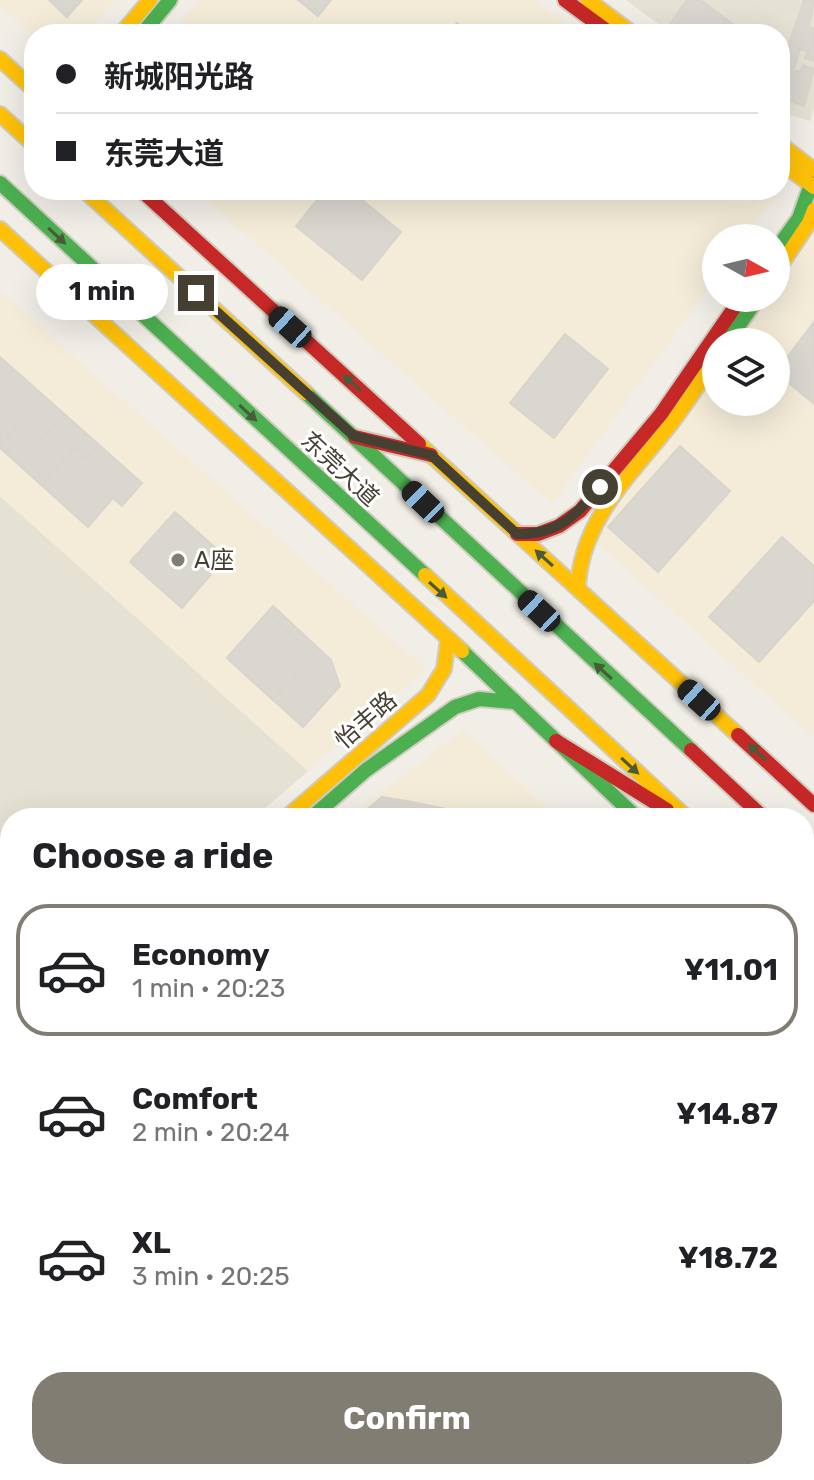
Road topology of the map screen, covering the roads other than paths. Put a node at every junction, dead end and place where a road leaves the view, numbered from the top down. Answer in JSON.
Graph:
{"nodes":[{"id":1,"x":150,"y":0,"type":"edge"},
{"id":2,"x":170,"y":0,"type":"edge"},
{"id":3,"x":565,"y":0,"type":"edge"},
{"id":4,"x":588,"y":0,"type":"edge"},
{"id":5,"x":130,"y":24,"type":"edge"},
{"id":6,"x":150,"y":24,"type":"edge"},
{"id":7,"x":597,"y":24,"type":"edge"},
{"id":8,"x":620,"y":24,"type":"edge"},
{"id":9,"x":0,"y":59,"type":"edge"},
{"id":10,"x":17,"y":75,"type":"junction"},
{"id":11,"x":24,"y":77,"type":"edge"},
{"id":12,"x":24,"y":81,"type":"edge"},
{"id":13,"x":0,"y":114,"type":"edge"},
{"id":14,"x":24,"y":136,"type":"edge"},
{"id":15,"x":790,"y":155,"type":"edge"},
{"id":16,"x":790,"y":167,"type":"edge"},
{"id":17,"x":813,"y":180,"type":"edge"},
{"id":18,"x":0,"y":183,"type":"edge"},
{"id":19,"x":95,"y":200,"type":"edge"},
{"id":20,"x":152,"y":200,"type":"edge"},
{"id":21,"x":814,"y":210,"type":"edge"},
{"id":22,"x":0,"y":229,"type":"edge"},
{"id":23,"x":790,"y":231,"type":"edge"},
{"id":24,"x":790,"y":251,"type":"edge"},
{"id":25,"x":731,"y":312,"type":"edge"},
{"id":26,"x":702,"y":379,"type":"edge"},
{"id":27,"x":354,"y":436,"type":"junction"},
{"id":28,"x":431,"y":455,"type":"junction"},
{"id":29,"x":517,"y":534,"type":"junction"},
{"id":30,"x":578,"y":589,"type":"junction"},
{"id":31,"x":448,"y":639,"type":"junction"},
{"id":32,"x":517,"y":703,"type":"junction"},
{"id":33,"x":556,"y":741,"type":"junction"},
{"id":34,"x":814,"y":805,"type":"edge"},
{"id":35,"x":298,"y":808,"type":"edge"},
{"id":36,"x":322,"y":808,"type":"edge"},
{"id":37,"x":626,"y":808,"type":"edge"},
{"id":38,"x":664,"y":808,"type":"edge"},
{"id":39,"x":676,"y":808,"type":"edge"},
{"id":40,"x":753,"y":808,"type":"edge"}],
"edges":[{"from":1,"to":5,"type":"main road"},
{"from":2,"to":6,"type":"main road"},
{"from":3,"to":7,"type":"main road"},
{"from":4,"to":8,"type":"main road"},
{"from":9,"to":10,"type":"main road"},
{"from":10,"to":11,"type":"main road"},
{"from":10,"to":12,"type":"main road"},
{"from":13,"to":14,"type":"main road"},
{"from":15,"to":17,"type":"main road"},
{"from":16,"to":17,"type":"main road"},
{"from":17,"to":23,"type":"main road"},
{"from":18,"to":39,"type":"main road","name":"东莞大道","one_way":true},
{"from":19,"to":27,"type":"main road","name":"东莞大道"},
{"from":28,"to":20,"type":"main road","one_way":true},
{"from":21,"to":24,"type":"main road"},
{"from":22,"to":31,"type":"main road"},
{"from":25,"to":29,"type":"main road"},
{"from":26,"to":30,"type":"main road"},
{"from":27,"to":28,"type":"main road"},
{"from":40,"to":27,"type":"main road","name":"东莞大道","one_way":true},
{"from":28,"to":29,"type":"main road"},
{"from":30,"to":29,"type":"main road","one_way":true},
{"from":34,"to":30,"type":"main road","one_way":true},
{"from":31,"to":32,"type":"main road"},
{"from":31,"to":35,"type":"main road","name":"怡丰路"},
{"from":32,"to":33,"type":"main road"},
{"from":32,"to":36,"type":"main road","name":"怡丰路"},
{"from":33,"to":37,"type":"main road"},
{"from":33,"to":38,"type":"main road"}]}
